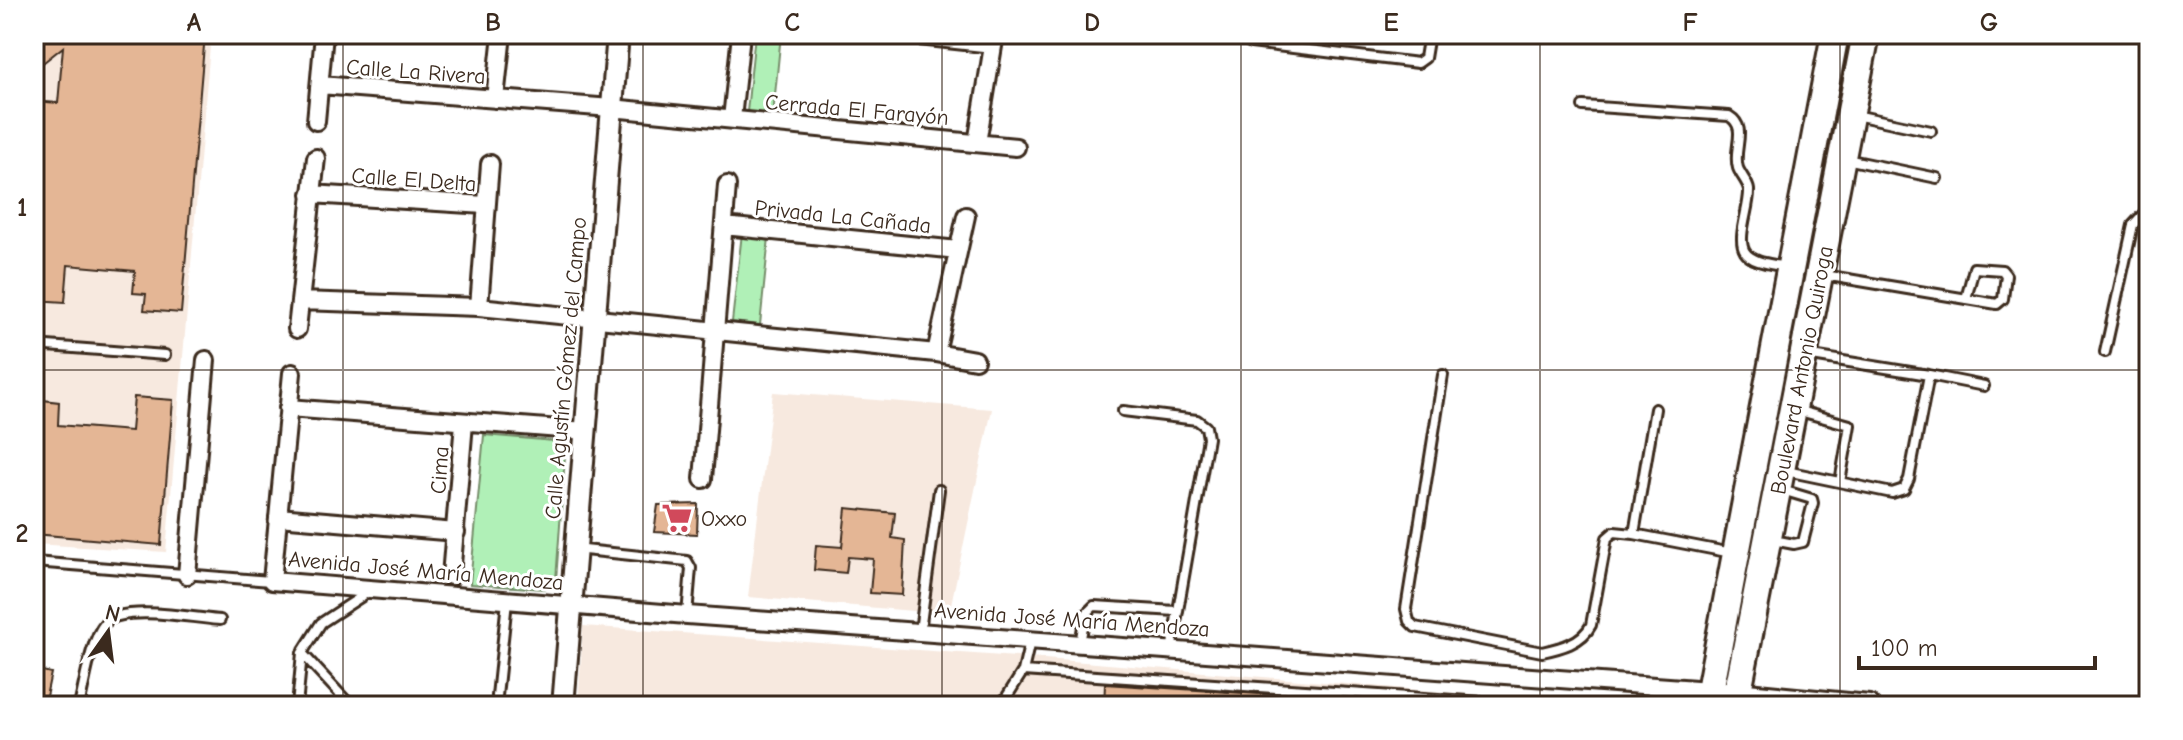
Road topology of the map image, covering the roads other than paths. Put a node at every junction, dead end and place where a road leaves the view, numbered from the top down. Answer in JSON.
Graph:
{"nodes":[{"id":1,"x":324,"y":34,"type":"edge"},
{"id":2,"x":502,"y":34,"type":"edge"},
{"id":3,"x":618,"y":34,"type":"edge"},
{"id":4,"x":741,"y":34,"type":"edge"},
{"id":5,"x":900,"y":34,"type":"edge"},
{"id":6,"x":1247,"y":34,"type":"edge"},
{"id":7,"x":1429,"y":34,"type":"edge"},
{"id":8,"x":1835,"y":34,"type":"edge"},
{"id":9,"x":1866,"y":34,"type":"edge"},
{"id":10,"x":994,"y":39,"type":"edge"},
{"id":11,"x":320,"y":85,"type":"junction"},
{"id":12,"x":495,"y":99,"type":"junction"},
{"id":13,"x":1583,"y":106,"type":"dead end"},
{"id":14,"x":611,"y":108,"type":"junction"},
{"id":15,"x":1850,"y":114,"type":"junction"},
{"id":16,"x":732,"y":119,"type":"junction"},
{"id":17,"x":316,"y":121,"type":"dead end"},
{"id":18,"x":1931,"y":131,"type":"dead end"},
{"id":19,"x":977,"y":143,"type":"junction"},
{"id":20,"x":1016,"y":147,"type":"dead end"},
{"id":21,"x":316,"y":158,"type":"dead end"},
{"id":22,"x":1842,"y":158,"type":"junction"},
{"id":23,"x":490,"y":164,"type":"dead end"},
{"id":24,"x":1937,"y":178,"type":"dead end"},
{"id":25,"x":727,"y":185,"type":"dead end"},
{"id":26,"x":311,"y":194,"type":"junction"},
{"id":27,"x":485,"y":205,"type":"junction"},
{"id":28,"x":2149,"y":208,"type":"edge"},
{"id":29,"x":966,"y":216,"type":"dead end"},
{"id":30,"x":724,"y":226,"type":"junction"},
{"id":31,"x":958,"y":250,"type":"junction"},
{"id":32,"x":1789,"y":268,"type":"junction"},
{"id":33,"x":1819,"y":275,"type":"junction"},
{"id":34,"x":1966,"y":299,"type":"junction"},
{"id":35,"x":300,"y":301,"type":"junction"},
{"id":36,"x":479,"y":307,"type":"junction"},
{"id":37,"x":594,"y":319,"type":"junction"},
{"id":38,"x":297,"y":329,"type":"dead end"},
{"id":39,"x":715,"y":330,"type":"junction"},
{"id":40,"x":34,"y":345,"type":"edge"},
{"id":41,"x":2105,"y":352,"type":"dead end"},
{"id":42,"x":936,"y":353,"type":"junction"},
{"id":43,"x":1804,"y":354,"type":"junction"},
{"id":44,"x":165,"y":355,"type":"dead end"},
{"id":45,"x":206,"y":360,"type":"dead end"},
{"id":46,"x":975,"y":360,"type":"dead end"},
{"id":47,"x":292,"y":373,"type":"dead end"},
{"id":48,"x":1443,"y":375,"type":"dead end"},
{"id":49,"x":1929,"y":375,"type":"junction"},
{"id":50,"x":1984,"y":386,"type":"dead end"},
{"id":51,"x":288,"y":408,"type":"junction"},
{"id":52,"x":1655,"y":409,"type":"dead end"},
{"id":53,"x":1793,"y":409,"type":"junction"},
{"id":54,"x":1123,"y":411,"type":"dead end"},
{"id":55,"x":464,"y":423,"type":"junction"},
{"id":56,"x":586,"y":431,"type":"junction"},
{"id":57,"x":703,"y":479,"type":"dead end"},
{"id":58,"x":1779,"y":480,"type":"junction"},
{"id":59,"x":1840,"y":482,"type":"junction"},
{"id":60,"x":939,"y":490,"type":"dead end"},
{"id":61,"x":278,"y":517,"type":"junction"},
{"id":62,"x":456,"y":532,"type":"junction"},
{"id":63,"x":1634,"y":534,"type":"junction"},
{"id":64,"x":1768,"y":539,"type":"junction"},
{"id":65,"x":574,"y":549,"type":"junction"},
{"id":66,"x":1736,"y":554,"type":"junction"},
{"id":67,"x":34,"y":562,"type":"edge"},
{"id":68,"x":187,"y":575,"type":"junction"},
{"id":69,"x":451,"y":576,"type":"dead end"},
{"id":70,"x":272,"y":581,"type":"junction"},
{"id":71,"x":372,"y":590,"type":"junction"},
{"id":72,"x":507,"y":601,"type":"junction"},
{"id":73,"x":571,"y":606,"type":"junction"},
{"id":74,"x":1176,"y":611,"type":"junction"},
{"id":75,"x":687,"y":615,"type":"junction"},
{"id":76,"x":220,"y":620,"type":"dead end"},
{"id":77,"x":919,"y":632,"type":"junction"},
{"id":78,"x":1030,"y":641,"type":"junction"},
{"id":79,"x":1080,"y":644,"type":"junction"},
{"id":80,"x":1171,"y":651,"type":"junction"},
{"id":81,"x":302,"y":653,"type":"junction"},
{"id":82,"x":1023,"y":671,"type":"junction"},
{"id":83,"x":1709,"y":698,"type":"edge"},
{"id":84,"x":1736,"y":700,"type":"edge"},
{"id":85,"x":79,"y":706,"type":"edge"},
{"id":86,"x":297,"y":706,"type":"edge"},
{"id":87,"x":351,"y":706,"type":"edge"},
{"id":88,"x":498,"y":706,"type":"edge"},
{"id":89,"x":563,"y":706,"type":"edge"},
{"id":90,"x":1001,"y":706,"type":"edge"},
{"id":91,"x":1542,"y":706,"type":"edge"},
{"id":92,"x":1869,"y":706,"type":"edge"}],
"edges":[{"from":1,"to":11,"type":"street","name":"Calle La Rivera"},
{"from":2,"to":12,"type":"street","name":"Calle La Rivera"},
{"from":3,"to":14,"type":"street","name":"Calle Agustín Gómez del Campo"},
{"from":4,"to":16,"type":"street","name":"Cerrada El Farayón"},
{"from":5,"to":10,"type":"street","name":"Cerrada El Farayón"},
{"from":6,"to":7,"type":"lane"},
{"from":8,"to":32,"type":"main road","name":"Boulevard Antonio Quiroga"},
{"from":9,"to":15,"type":"main road","name":"Boulevard Antonio Quiroga"},
{"from":10,"to":19,"type":"street","name":"Cerrada El Farayón"},
{"from":11,"to":12,"type":"street","name":"Calle La Rivera"},
{"from":11,"to":17,"type":"street"},
{"from":12,"to":14,"type":"street","name":"Cerrada El Farayón"},
{"from":13,"to":32,"type":"lane"},
{"from":14,"to":16,"type":"street","name":"Cerrada El Farayón"},
{"from":14,"to":37,"type":"street","name":"Calle Agustín Gómez del Campo"},
{"from":15,"to":18,"type":"lane"},
{"from":15,"to":22,"type":"main road","name":"Boulevard Antonio Quiroga"},
{"from":16,"to":19,"type":"street","name":"Cerrada El Farayón"},
{"from":19,"to":20,"type":"street","name":"Cerrada El Farayón"},
{"from":21,"to":26,"type":"street"},
{"from":22,"to":24,"type":"lane"},
{"from":22,"to":33,"type":"main road","name":"Boulevard Antonio Quiroga"},
{"from":23,"to":27,"type":"street"},
{"from":25,"to":30,"type":"street","name":"Privada La Cañada"},
{"from":26,"to":27,"type":"street","name":"Calle El Delta"},
{"from":26,"to":35,"type":"street"},
{"from":27,"to":36,"type":"street","name":"Calle El Delta"},
{"from":28,"to":41,"type":"lane"},
{"from":29,"to":31,"type":"street","name":"Privada La Cañada"},
{"from":30,"to":31,"type":"street","name":"Privada La Cañada"},
{"from":30,"to":39,"type":"street","name":"Privada La Cañada"},
{"from":31,"to":42,"type":"street","name":"Privada La Cañada"},
{"from":32,"to":66,"type":"main road","name":"Boulevard Antonio Quiroga"},
{"from":33,"to":34,"type":"lane"},
{"from":33,"to":43,"type":"main road","name":"Boulevard Antonio Quiroga"},
{"from":34,"to":34,"type":"lane"},
{"from":35,"to":36,"type":"street"},
{"from":35,"to":38,"type":"street"},
{"from":36,"to":37,"type":"street"},
{"from":37,"to":39,"type":"street"},
{"from":37,"to":56,"type":"street","name":"Calle Agustín Gómez del Campo"},
{"from":39,"to":42,"type":"street"},
{"from":39,"to":57,"type":"street","name":"Privada La Cañada"},
{"from":40,"to":44,"type":"lane"},
{"from":42,"to":46,"type":"street"},
{"from":43,"to":49,"type":"lane"},
{"from":43,"to":53,"type":"main road","name":"Boulevard Antonio Quiroga"},
{"from":45,"to":68,"type":"street"},
{"from":47,"to":51,"type":"street"},
{"from":48,"to":63,"type":"lane"},
{"from":49,"to":50,"type":"lane"},
{"from":49,"to":59,"type":"lane"},
{"from":51,"to":55,"type":"street","name":"Cima"},
{"from":51,"to":61,"type":"street"},
{"from":52,"to":63,"type":"lane"},
{"from":53,"to":58,"type":"main road","name":"Boulevard Antonio Quiroga"},
{"from":53,"to":59,"type":"lane"},
{"from":54,"to":74,"type":"lane"},
{"from":55,"to":56,"type":"street"},
{"from":55,"to":62,"type":"street","name":"Cima"},
{"from":56,"to":65,"type":"street","name":"Calle Agustín Gómez del Campo"},
{"from":58,"to":59,"type":"lane"},
{"from":58,"to":64,"type":"main road","name":"Boulevard Antonio Quiroga"},
{"from":58,"to":64,"type":"lane"},
{"from":60,"to":77,"type":"lane"},
{"from":61,"to":62,"type":"street"},
{"from":61,"to":70,"type":"street"},
{"from":62,"to":69,"type":"street","name":"Cima"},
{"from":63,"to":66,"type":"lane"},
{"from":64,"to":84,"type":"main road","name":"Boulevard Antonio Quiroga"},
{"from":65,"to":73,"type":"street","name":"Calle Agustín Gómez del Campo"},
{"from":65,"to":75,"type":"lane"},
{"from":66,"to":83,"type":"main road","name":"Boulevard Antonio Quiroga"},
{"from":67,"to":68,"type":"lane"},
{"from":68,"to":70,"type":"lane"},
{"from":70,"to":71,"type":"street","name":"Avenida José María Mendoza"},
{"from":71,"to":72,"type":"street","name":"Avenida José María Mendoza"},
{"from":71,"to":81,"type":"lane"},
{"from":72,"to":73,"type":"street","name":"Avenida José María Mendoza"},
{"from":72,"to":88,"type":"lane"},
{"from":73,"to":75,"type":"street","name":"Avenida José María Mendoza"},
{"from":73,"to":89,"type":"street","name":"Calle Agustín Gómez del Campo"},
{"from":74,"to":79,"type":"lane"},
{"from":74,"to":80,"type":"lane"},
{"from":75,"to":77,"type":"street","name":"Avenida José María Mendoza"},
{"from":76,"to":85,"type":"lane"},
{"from":77,"to":78,"type":"street","name":"Avenida José María Mendoza"},
{"from":78,"to":79,"type":"street","name":"Avenida José María Mendoza"},
{"from":78,"to":82,"type":"lane"},
{"from":79,"to":80,"type":"street","name":"Avenida José María Mendoza"},
{"from":80,"to":83,"type":"street","name":"Avenida José María Mendoza"},
{"from":81,"to":86,"type":"lane"},
{"from":81,"to":87,"type":"lane"},
{"from":82,"to":90,"type":"lane"},
{"from":82,"to":91,"type":"lane"},
{"from":83,"to":84,"type":"street","name":"Avenida José María Mendoza"},
{"from":84,"to":92,"type":"street","name":"Avenida José María Mendoza"}]}
